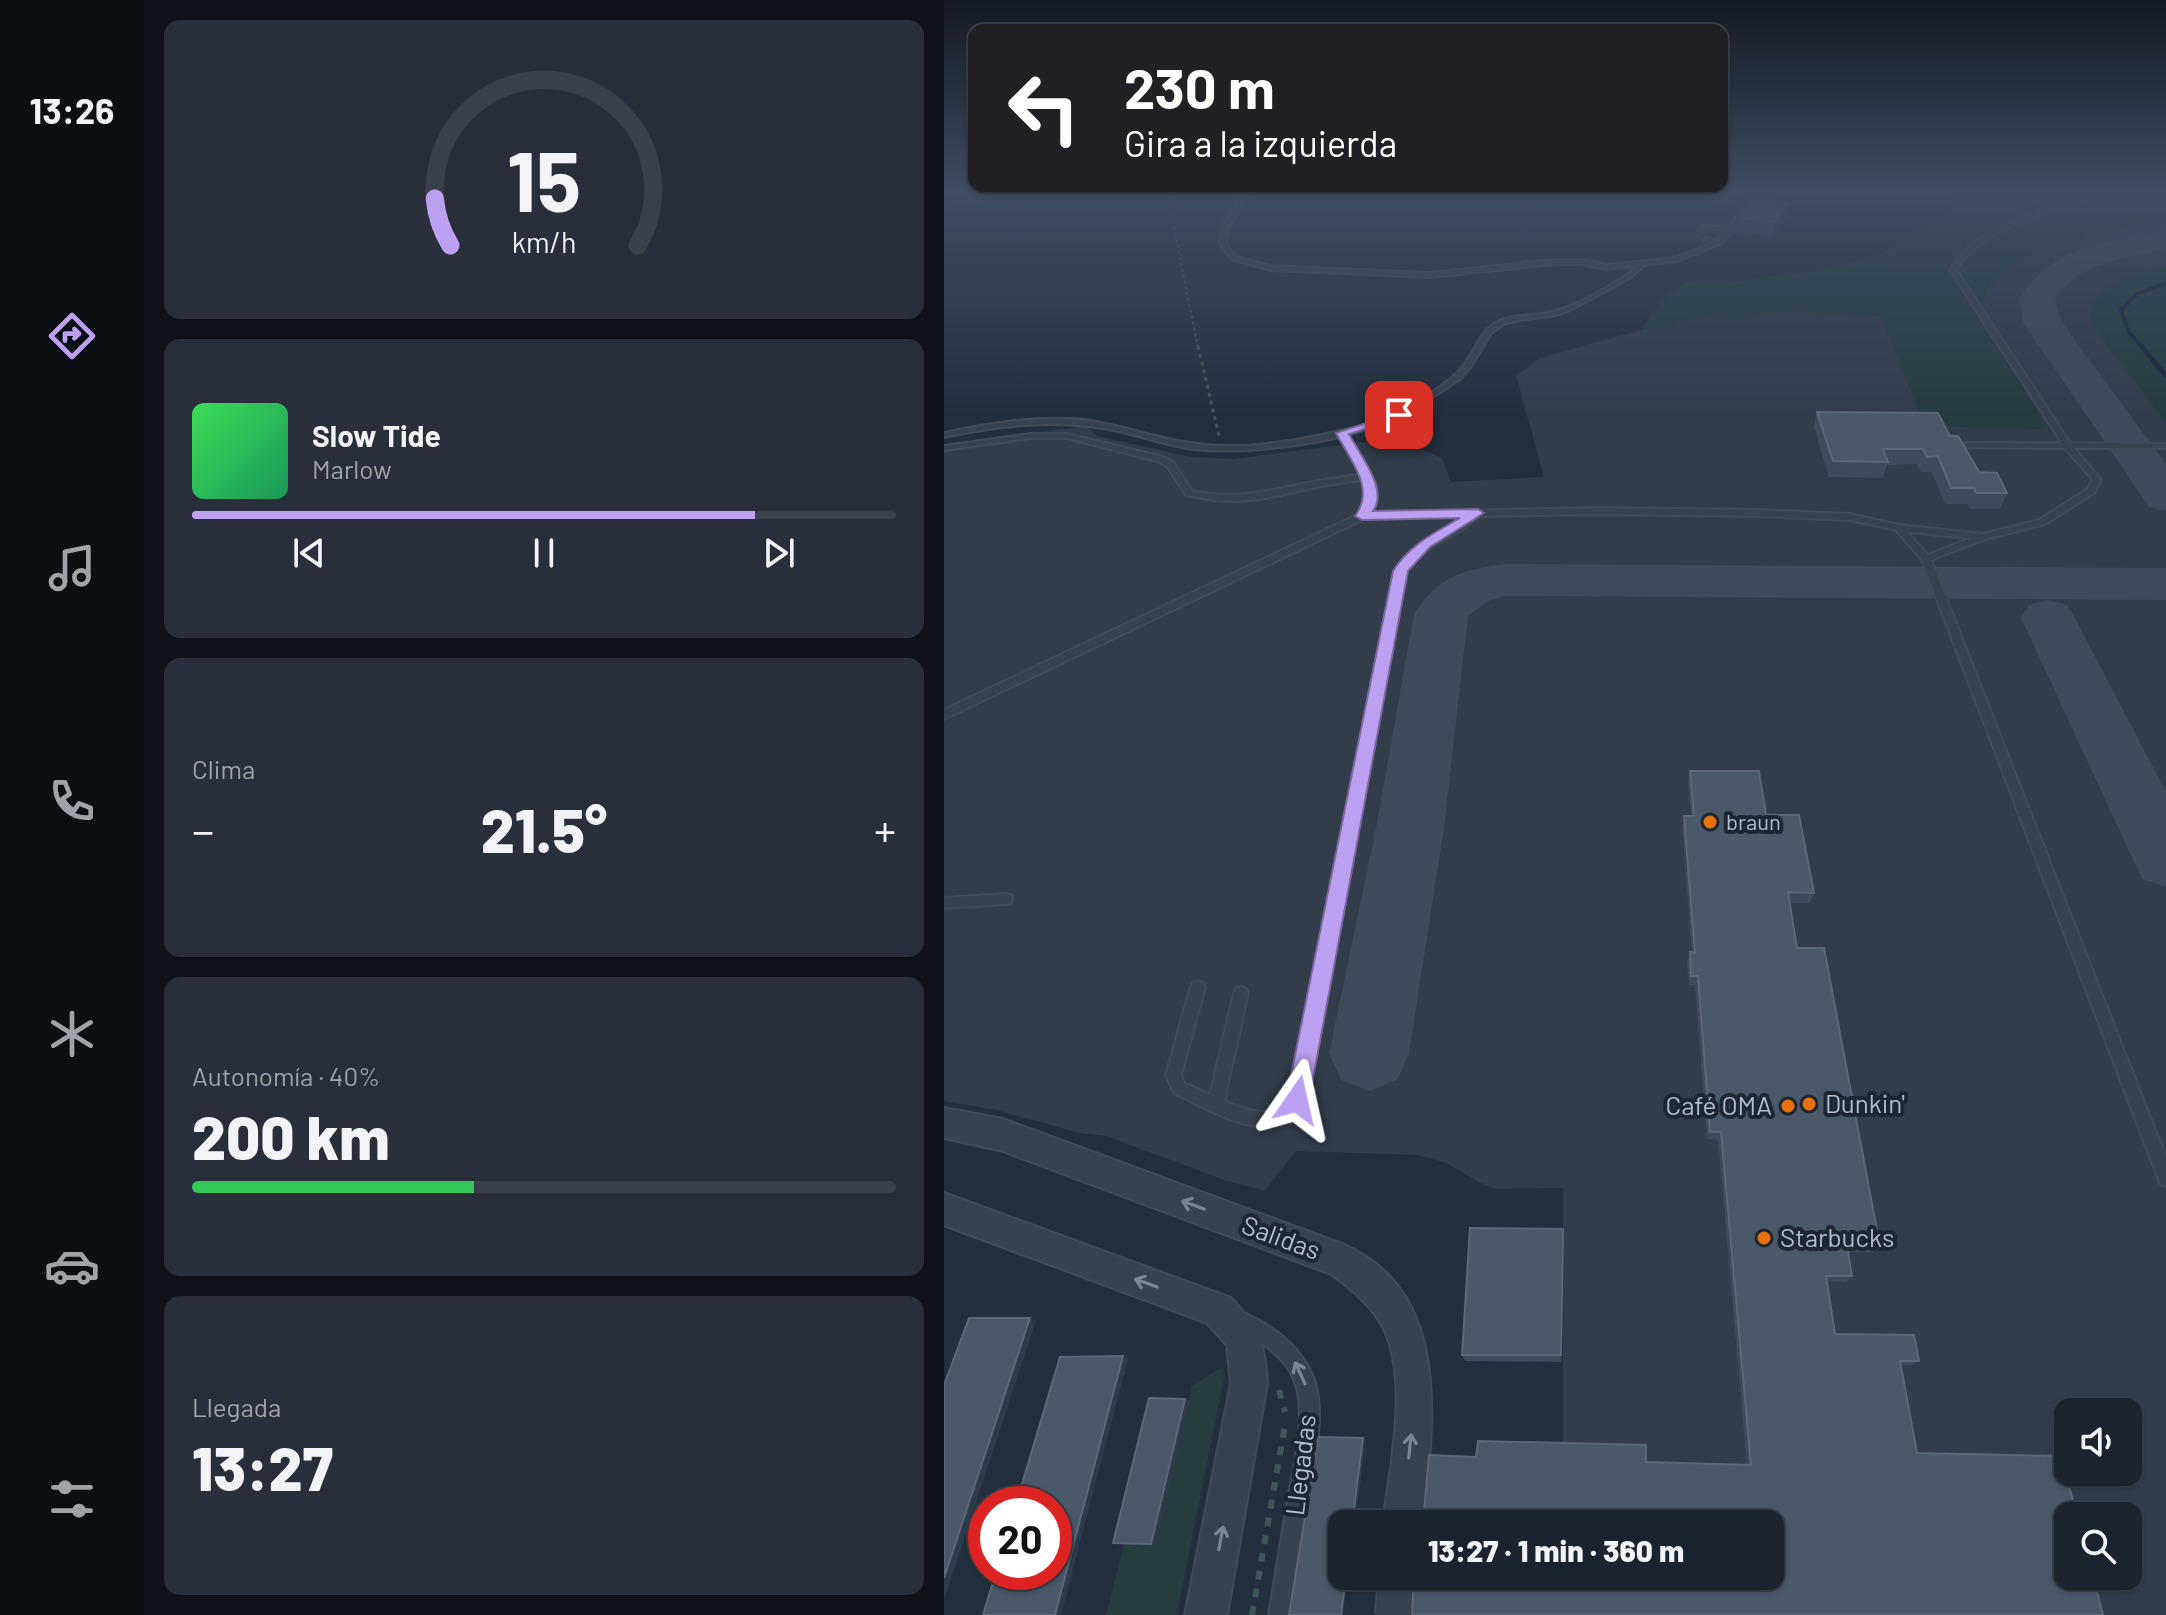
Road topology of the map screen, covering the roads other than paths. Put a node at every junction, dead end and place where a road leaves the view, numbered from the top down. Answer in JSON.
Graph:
{"nodes":[{"id":1,"x":1283,"y":267,"type":"edge"},
{"id":2,"x":1497,"y":267,"type":"edge"},
{"id":3,"x":1639,"y":267,"type":"edge"},
{"id":4,"x":1954,"y":267,"type":"edge"},
{"id":5,"x":1342,"y":433,"type":"junction"},
{"id":6,"x":944,"y":435,"type":"edge"},
{"id":7,"x":1948,"y":445,"type":"edge"},
{"id":8,"x":2068,"y":446,"type":"junction"},
{"id":9,"x":2166,"y":446,"type":"edge"},
{"id":10,"x":944,"y":448,"type":"edge"},
{"id":11,"x":1366,"y":477,"type":"junction"},
{"id":12,"x":1478,"y":513,"type":"junction"},
{"id":13,"x":1362,"y":516,"type":"junction"},
{"id":14,"x":1899,"y":528,"type":"junction"},
{"id":15,"x":1983,"y":537,"type":"junction"},
{"id":16,"x":1926,"y":559,"type":"junction"},
{"id":17,"x":944,"y":715,"type":"edge"},
{"id":18,"x":1006,"y":899,"type":"dead end"},
{"id":19,"x":944,"y":903,"type":"edge"},
{"id":20,"x":1198,"y":987,"type":"dead end"},
{"id":21,"x":1241,"y":993,"type":"dead end"},
{"id":22,"x":1216,"y":1103,"type":"junction"},
{"id":23,"x":944,"y":1123,"type":"edge"},
{"id":24,"x":2166,"y":1178,"type":"edge"},
{"id":25,"x":944,"y":1209,"type":"edge"},
{"id":26,"x":1219,"y":1310,"type":"junction"},
{"id":27,"x":1404,"y":1510,"type":"edge"},
{"id":28,"x":1396,"y":1590,"type":"edge"},
{"id":29,"x":1206,"y":1615,"type":"edge"},
{"id":30,"x":1279,"y":1615,"type":"edge"},
{"id":31,"x":1394,"y":1615,"type":"edge"}],
"edges":[{"from":1,"to":2,"type":"lane"},
{"from":3,"to":5,"type":"lane"},
{"from":4,"to":8,"type":"lane"},
{"from":5,"to":6,"type":"lane"},
{"from":5,"to":11,"type":"lane"},
{"from":7,"to":8,"type":"lane"},
{"from":8,"to":9,"type":"lane"},
{"from":8,"to":15,"type":"lane"},
{"from":10,"to":11,"type":"lane"},
{"from":11,"to":13,"type":"lane"},
{"from":12,"to":13,"type":"lane"},
{"from":12,"to":14,"type":"lane"},
{"from":12,"to":22,"type":"lane"},
{"from":13,"to":17,"type":"lane"},
{"from":14,"to":15,"type":"lane"},
{"from":14,"to":16,"type":"lane"},
{"from":15,"to":16,"type":"lane"},
{"from":16,"to":24,"type":"lane"},
{"from":18,"to":19,"type":"lane"},
{"from":20,"to":22,"type":"lane"},
{"from":21,"to":22,"type":"lane"},
{"from":27,"to":23,"type":"street","name":"Salidas","one_way":true},
{"from":26,"to":25,"type":"street","name":"Llegadas","one_way":true},
{"from":29,"to":26,"type":"street","one_way":true},
{"from":30,"to":26,"type":"lane","name":"Llegadas","one_way":true},
{"from":28,"to":31,"type":"street","bridge":true}]}
